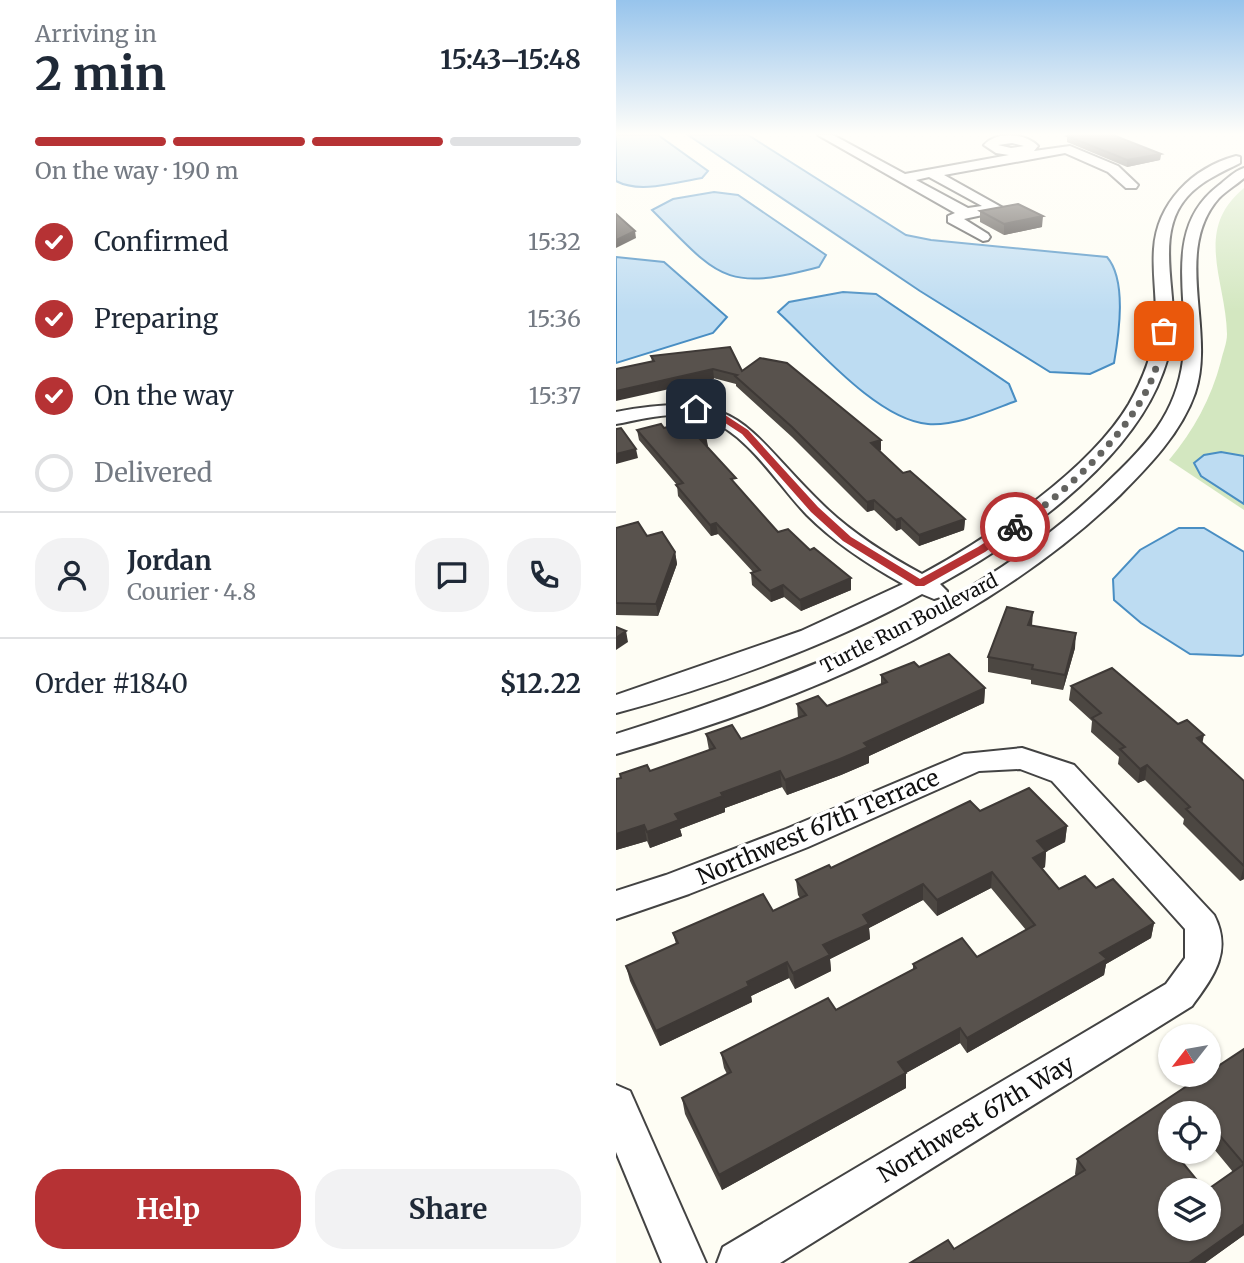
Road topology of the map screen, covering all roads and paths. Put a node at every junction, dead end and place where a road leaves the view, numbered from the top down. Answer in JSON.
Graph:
{"nodes":[{"id":1,"x":932,"y":194,"type":"edge"},
{"id":2,"x":970,"y":194,"type":"edge"},
{"id":3,"x":1185,"y":194,"type":"edge"},
{"id":4,"x":1214,"y":194,"type":"edge"},
{"id":5,"x":966,"y":213,"type":"junction"},
{"id":6,"x":983,"y":237,"type":"dead end"},
{"id":7,"x":616,"y":418,"type":"edge"},
{"id":8,"x":920,"y":583,"type":"junction"},
{"id":9,"x":957,"y":604,"type":"junction"},
{"id":10,"x":616,"y":704,"type":"edge"},
{"id":11,"x":616,"y":744,"type":"edge"},
{"id":12,"x":1022,"y":758,"type":"joint"},
{"id":13,"x":616,"y":905,"type":"edge"},
{"id":14,"x":616,"y":1104,"type":"edge"},
{"id":15,"x":684,"y":1263,"type":"edge"},
{"id":16,"x":739,"y":1263,"type":"edge"}],
"edges":[{"from":1,"to":5,"type":"street"},
{"from":2,"to":5,"type":"street"},
{"from":3,"to":8,"type":"street","name":"Turtle Run Boulevard"},
{"from":4,"to":9,"type":"street","name":"Turtle Run Boulevard"},
{"from":5,"to":6,"type":"street"},
{"from":7,"to":8,"type":"street"},
{"from":8,"to":9,"type":"street"},
{"from":8,"to":10,"type":"street","name":"Turtle Run Boulevard"},
{"from":9,"to":11,"type":"street","name":"Turtle Run Boulevard"},
{"from":12,"to":13,"type":"street","name":"Northwest 67th Terrace"},
{"from":12,"to":16,"type":"street","name":"Northwest 67th Way"},
{"from":14,"to":15,"type":"street"}]}
